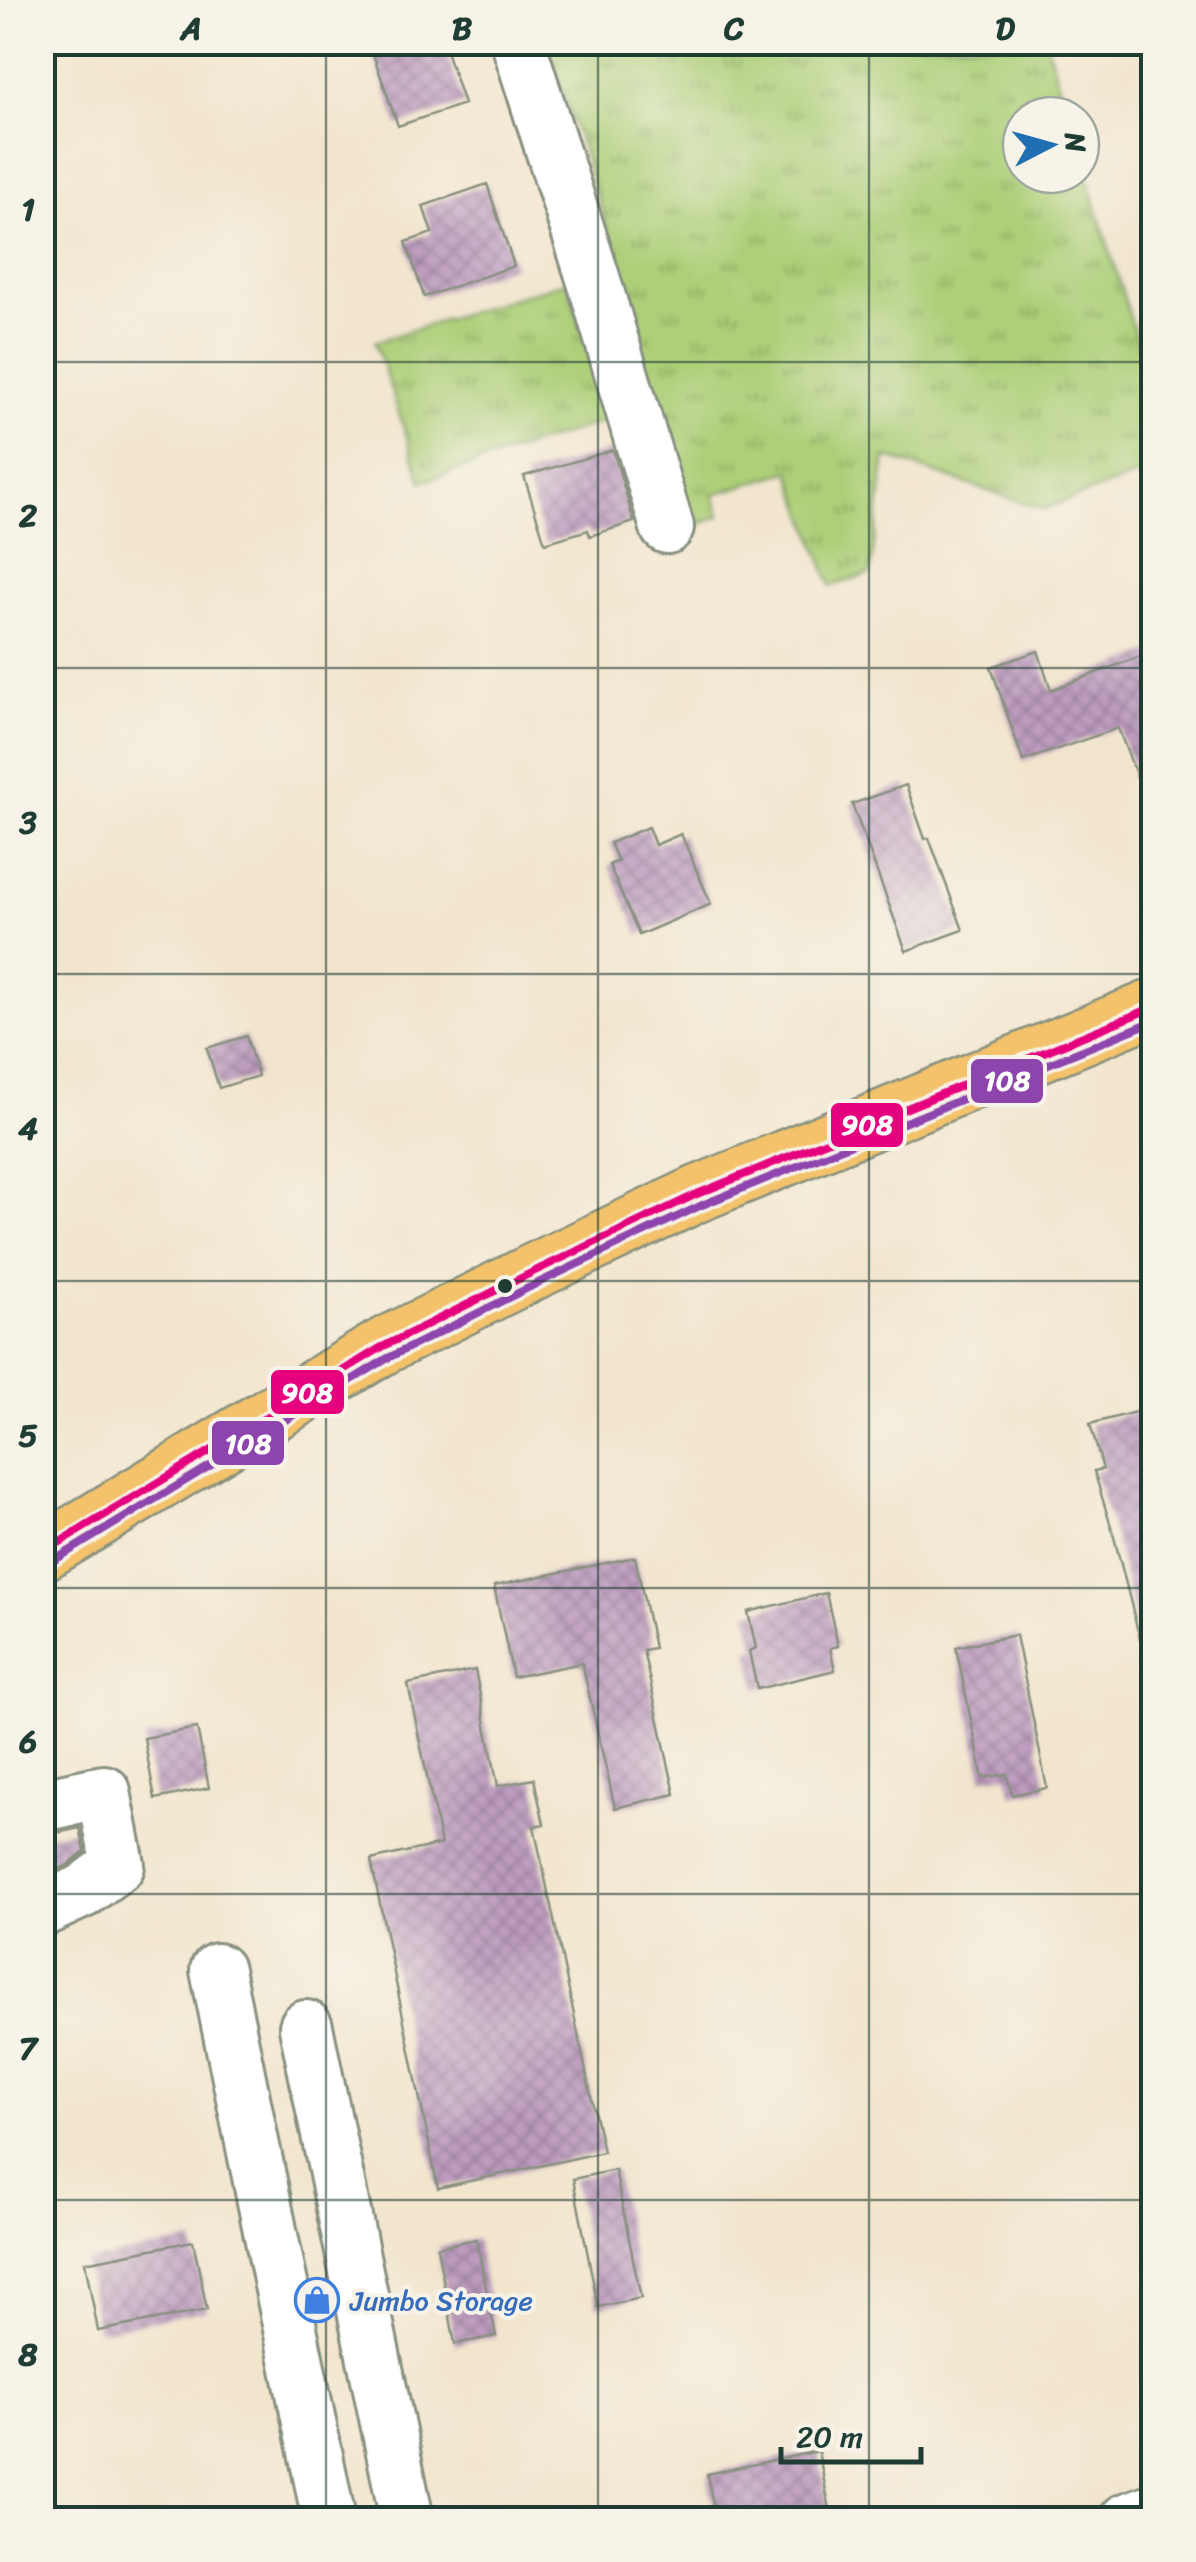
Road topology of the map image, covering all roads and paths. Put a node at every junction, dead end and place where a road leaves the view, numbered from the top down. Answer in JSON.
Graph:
{"nodes":[{"id":1,"x":518,"y":42,"type":"edge"},
{"id":2,"x":666,"y":527,"type":"dead end"},
{"id":3,"x":1154,"y":1007,"type":"edge"},
{"id":4,"x":42,"y":1553,"type":"edge"},
{"id":5,"x":42,"y":1805,"type":"edge"},
{"id":6,"x":42,"y":1910,"type":"edge"},
{"id":7,"x":217,"y":1970,"type":"dead end"},
{"id":8,"x":306,"y":2028,"type":"dead end"},
{"id":9,"x":330,"y":2142,"type":"junction"},
{"id":10,"x":238,"y":2161,"type":"junction"},
{"id":11,"x":388,"y":2428,"type":"junction"},
{"id":12,"x":294,"y":2448,"type":"junction"},
{"id":13,"x":1154,"y":2510,"type":"edge"},
{"id":14,"x":329,"y":2520,"type":"edge"},
{"id":15,"x":407,"y":2520,"type":"edge"},
{"id":16,"x":1126,"y":2520,"type":"edge"}],
"edges":[{"from":1,"to":2,"type":"street"},
{"from":3,"to":4,"type":"main road"},
{"from":5,"to":6,"type":"street"},
{"from":7,"to":10,"type":"street"},
{"from":8,"to":9,"type":"street"},
{"from":9,"to":10,"type":"street"},
{"from":9,"to":11,"type":"street"},
{"from":10,"to":12,"type":"street"},
{"from":11,"to":12,"type":"street"},
{"from":11,"to":15,"type":"street"},
{"from":12,"to":14,"type":"street"},
{"from":13,"to":16,"type":"street"}]}
